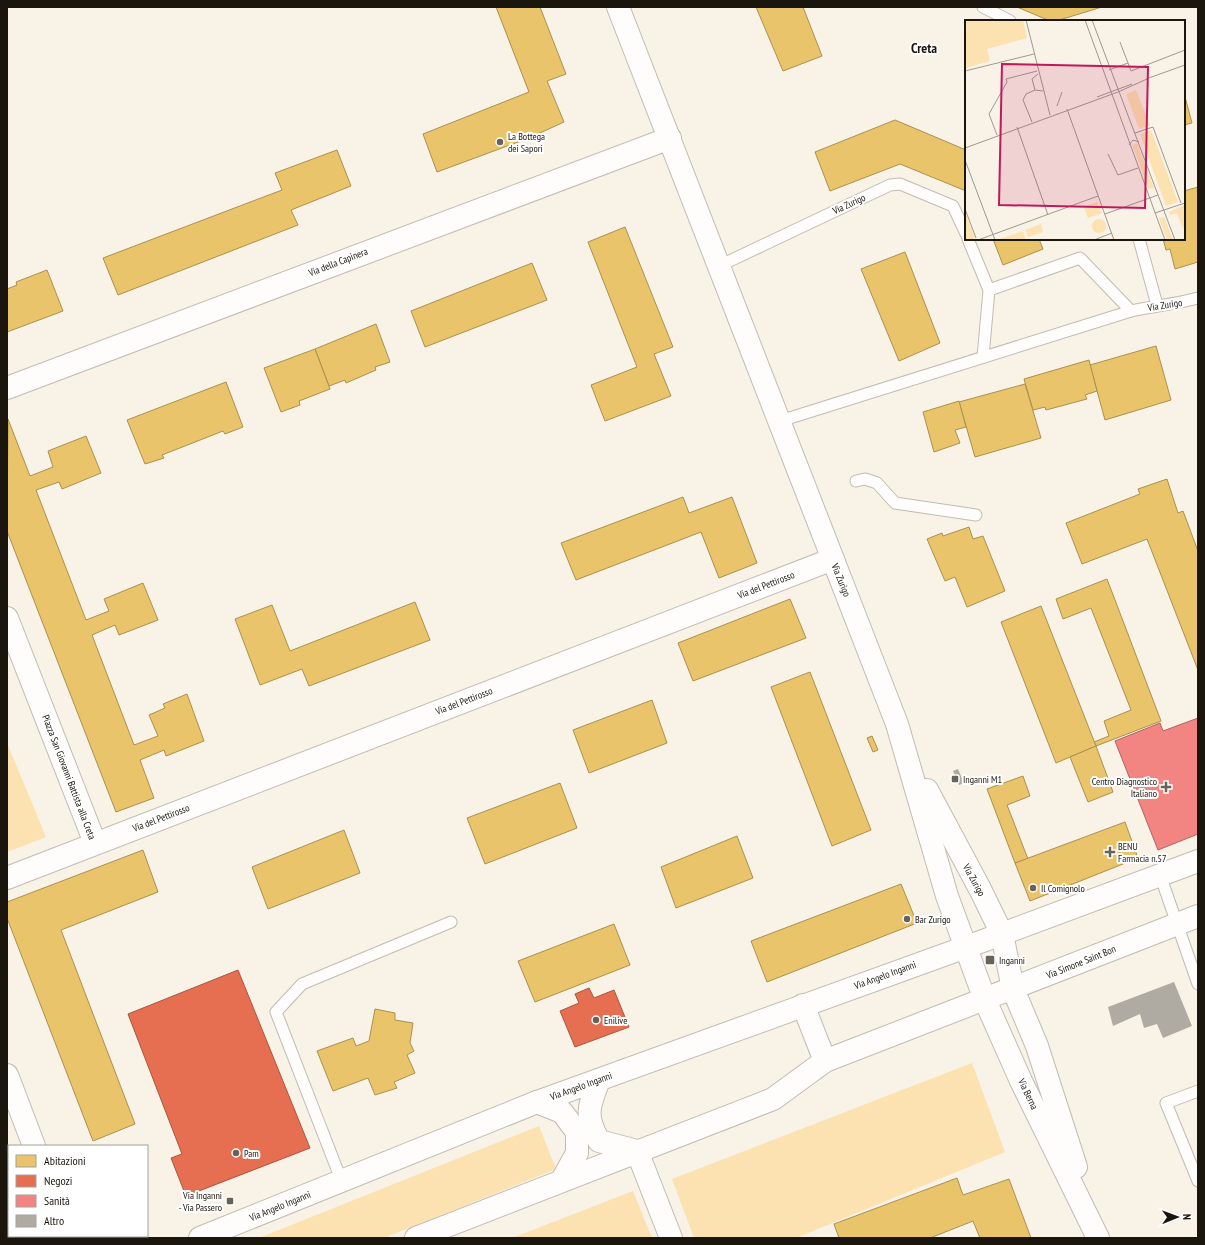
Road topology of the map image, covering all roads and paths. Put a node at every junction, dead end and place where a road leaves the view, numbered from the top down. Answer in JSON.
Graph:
{"nodes":[{"id":1,"x":618,"y":7,"type":"edge"},
{"id":2,"x":983,"y":7,"type":"edge"},
{"id":3,"x":1008,"y":20,"type":"edge"},
{"id":4,"x":670,"y":138,"type":"junction"},
{"id":5,"x":965,"y":232,"type":"edge"},
{"id":6,"x":968,"y":240,"type":"edge"},
{"id":7,"x":1139,"y":240,"type":"edge"},
{"id":8,"x":719,"y":266,"type":"junction"},
{"id":9,"x":989,"y":290,"type":"junction"},
{"id":10,"x":1198,"y":298,"type":"edge"},
{"id":11,"x":1157,"y":305,"type":"junction"},
{"id":12,"x":1132,"y":311,"type":"junction"},
{"id":13,"x":983,"y":357,"type":"junction"},
{"id":14,"x":7,"y":388,"type":"edge"},
{"id":15,"x":780,"y":421,"type":"junction"},
{"id":16,"x":856,"y":482,"type":"dead end"},
{"id":17,"x":976,"y":515,"type":"dead end"},
{"id":18,"x":833,"y":560,"type":"junction"},
{"id":19,"x":7,"y":618,"type":"edge"},
{"id":20,"x":903,"y":740,"type":"junction"},
{"id":21,"x":94,"y":843,"type":"junction"},
{"id":22,"x":1198,"y":861,"type":"edge"},
{"id":23,"x":1160,"y":875,"type":"junction"},
{"id":24,"x":7,"y":878,"type":"edge"},
{"id":25,"x":1198,"y":916,"type":"edge"},
{"id":26,"x":451,"y":922,"type":"dead end"},
{"id":27,"x":1177,"y":924,"type":"junction"},
{"id":28,"x":1002,"y":934,"type":"junction"},
{"id":29,"x":967,"y":946,"type":"junction"},
{"id":30,"x":1198,"y":984,"type":"edge"},
{"id":31,"x":1013,"y":989,"type":"junction"},
{"id":32,"x":985,"y":1000,"type":"junction"},
{"id":33,"x":803,"y":1005,"type":"junction"},
{"id":34,"x":825,"y":1061,"type":"junction"},
{"id":35,"x":7,"y":1075,"type":"edge"},
{"id":36,"x":599,"y":1080,"type":"junction"},
{"id":37,"x":1198,"y":1091,"type":"edge"},
{"id":38,"x":537,"y":1102,"type":"junction"},
{"id":39,"x":34,"y":1145,"type":"edge"},
{"id":40,"x":637,"y":1151,"type":"junction"},
{"id":41,"x":562,"y":1180,"type":"junction"},
{"id":42,"x":1198,"y":1181,"type":"edge"},
{"id":43,"x":342,"y":1182,"type":"junction"},
{"id":44,"x":200,"y":1238,"type":"edge"},
{"id":45,"x":416,"y":1238,"type":"edge"},
{"id":46,"x":672,"y":1238,"type":"edge"},
{"id":47,"x":1099,"y":1238,"type":"edge"}],
"edges":[{"from":1,"to":4,"type":"street","name":"Via Zurigo"},
{"from":2,"to":3,"type":"lane"},
{"from":4,"to":8,"type":"street","name":"Via Zurigo"},
{"from":4,"to":14,"type":"street","name":"Via della Capinera"},
{"from":5,"to":8,"type":"lane","name":"Via Zurigo"},
{"from":6,"to":9,"type":"lane"},
{"from":7,"to":11,"type":"lane"},
{"from":8,"to":15,"type":"street","name":"Via Zurigo"},
{"from":9,"to":12,"type":"lane"},
{"from":9,"to":13,"type":"lane"},
{"from":10,"to":11,"type":"lane","name":"Via Zurigo"},
{"from":11,"to":12,"type":"lane","name":"Via Zurigo"},
{"from":12,"to":13,"type":"lane","name":"Via Zurigo"},
{"from":13,"to":15,"type":"lane","name":"Via Zurigo"},
{"from":15,"to":18,"type":"street","name":"Via Zurigo"},
{"from":16,"to":17,"type":"lane"},
{"from":18,"to":20,"type":"street","name":"Via Zurigo"},
{"from":18,"to":21,"type":"street","name":"Via del Pettirosso"},
{"from":19,"to":21,"type":"street","name":"Piazza San Giovanni Battista alla Creta"},
{"from":20,"to":28,"type":"street","name":"Via Zurigo"},
{"from":20,"to":29,"type":"street","name":"Via Zurigo"},
{"from":21,"to":24,"type":"street","name":"Piazza San Giovanni Battista alla Creta"},
{"from":22,"to":23,"type":"street"},
{"from":23,"to":27,"type":"lane"},
{"from":23,"to":28,"type":"street"},
{"from":25,"to":27,"type":"street","name":"Via Simone Saint Bon"},
{"from":26,"to":43,"type":"lane"},
{"from":27,"to":30,"type":"lane"},
{"from":27,"to":31,"type":"street","name":"Via Simone Saint Bon"},
{"from":28,"to":29,"type":"street"},
{"from":28,"to":31,"type":"street","name":"Via Berna"},
{"from":29,"to":32,"type":"street","name":"Via Berna"},
{"from":29,"to":33,"type":"street","name":"Via Angelo Inganni"},
{"from":31,"to":32,"type":"street","name":"Via Simone Saint Bon"},
{"from":31,"to":47,"type":"street","name":"Via Berna"},
{"from":32,"to":34,"type":"street"},
{"from":32,"to":47,"type":"street","name":"Via Berna"},
{"from":33,"to":34,"type":"street"},
{"from":33,"to":36,"type":"street","name":"Via Angelo Inganni"},
{"from":34,"to":40,"type":"street"},
{"from":35,"to":39,"type":"street"},
{"from":36,"to":38,"type":"street","name":"Via Angelo Inganni"},
{"from":36,"to":40,"type":"street"},
{"from":37,"to":42,"type":"lane"},
{"from":38,"to":41,"type":"street"},
{"from":38,"to":43,"type":"street","name":"Via Angelo Inganni"},
{"from":40,"to":41,"type":"street"},
{"from":40,"to":46,"type":"street"},
{"from":41,"to":45,"type":"street"},
{"from":43,"to":44,"type":"street","name":"Via Angelo Inganni"}]}
